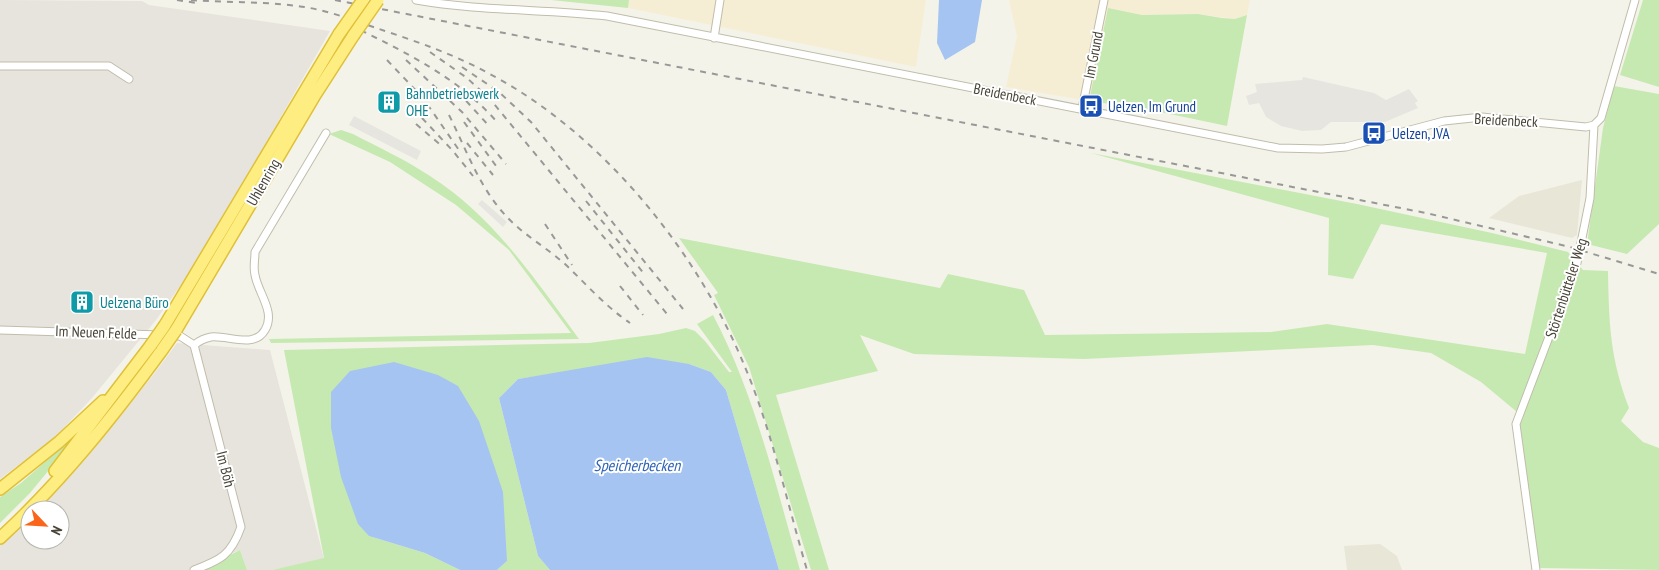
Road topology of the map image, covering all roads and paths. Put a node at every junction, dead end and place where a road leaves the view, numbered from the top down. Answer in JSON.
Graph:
{"nodes":[{"id":1,"x":363,"y":0,"type":"edge"},
{"id":2,"x":378,"y":0,"type":"edge"},
{"id":3,"x":416,"y":0,"type":"edge"},
{"id":4,"x":720,"y":0,"type":"edge"},
{"id":5,"x":1104,"y":0,"type":"edge"},
{"id":6,"x":1635,"y":0,"type":"edge"},
{"id":7,"x":714,"y":38,"type":"junction"},
{"id":8,"x":0,"y":66,"type":"edge"},
{"id":9,"x":129,"y":79,"type":"dead end"},
{"id":10,"x":1082,"y":109,"type":"junction"},
{"id":11,"x":1594,"y":125,"type":"junction"},
{"id":12,"x":326,"y":133,"type":"dead end"},
{"id":13,"x":0,"y":330,"type":"edge"},
{"id":14,"x":192,"y":343,"type":"junction"},
{"id":15,"x":140,"y":362,"type":"junction"},
{"id":16,"x":0,"y":489,"type":"edge"},
{"id":17,"x":1,"y":537,"type":"edge"},
{"id":18,"x":194,"y":570,"type":"edge"},
{"id":19,"x":1536,"y":570,"type":"edge"}],
"edges":[{"from":1,"to":15,"type":"highway","name":"Uhlenring","bridge":true},
{"from":2,"to":17,"type":"highway","name":"Uhlenring","bridge":true},
{"from":3,"to":7,"type":"street","name":"Breidenbeck"},
{"from":4,"to":7,"type":"street"},
{"from":5,"to":10,"type":"street","name":"Im Grund"},
{"from":6,"to":11,"type":"street","name":"Störtenbütteler Weg"},
{"from":7,"to":10,"type":"street","name":"Breidenbeck"},
{"from":8,"to":9,"type":"street"},
{"from":10,"to":11,"type":"street","name":"Breidenbeck"},
{"from":11,"to":19,"type":"street","name":"Störtenbütteler Weg"},
{"from":12,"to":14,"type":"street"},
{"from":13,"to":14,"type":"street","name":"Im Neuen Felde"},
{"from":14,"to":18,"type":"street","name":"Im Böh"},
{"from":15,"to":16,"type":"highway"},
{"from":15,"to":17,"type":"highway"}]}
